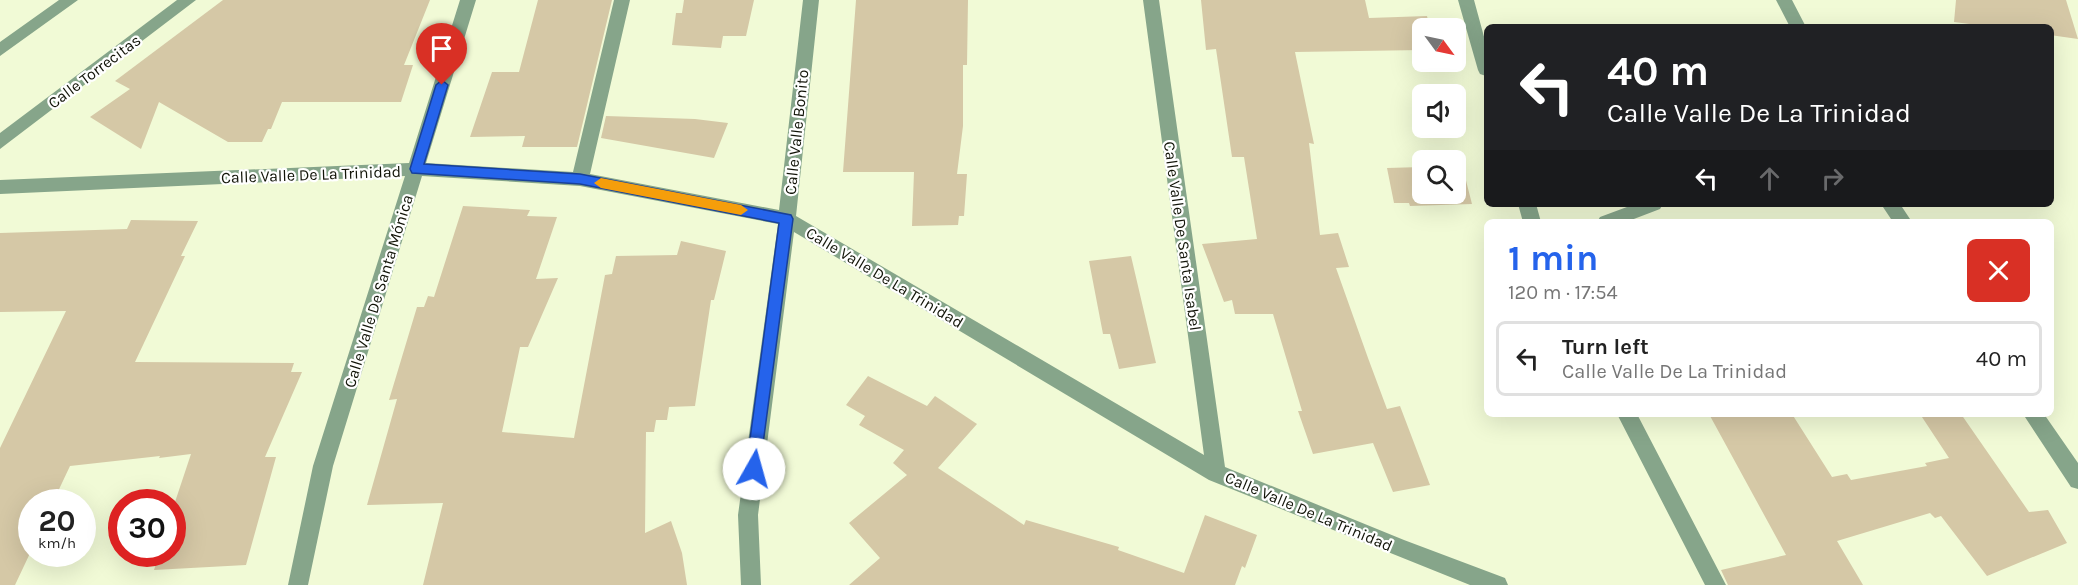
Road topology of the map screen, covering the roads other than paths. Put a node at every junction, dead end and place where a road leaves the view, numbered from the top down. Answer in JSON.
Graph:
{"nodes":[{"id":1,"x":70,"y":0,"type":"edge"},
{"id":2,"x":189,"y":0,"type":"edge"},
{"id":3,"x":468,"y":0,"type":"edge"},
{"id":4,"x":622,"y":0,"type":"edge"},
{"id":5,"x":811,"y":0,"type":"edge"},
{"id":6,"x":1151,"y":0,"type":"edge"},
{"id":7,"x":1466,"y":0,"type":"edge"},
{"id":8,"x":1784,"y":0,"type":"edge"},
{"id":9,"x":1796,"y":24,"type":"edge"},
{"id":10,"x":0,"y":50,"type":"edge"},
{"id":11,"x":1484,"y":63,"type":"edge"},
{"id":12,"x":0,"y":142,"type":"edge"},
{"id":13,"x":416,"y":169,"type":"junction"},
{"id":14,"x":580,"y":179,"type":"junction"},
{"id":15,"x":0,"y":187,"type":"edge"},
{"id":16,"x":1646,"y":207,"type":"edge"},
{"id":17,"x":787,"y":219,"type":"junction"},
{"id":18,"x":1614,"y":219,"type":"edge"},
{"id":19,"x":1629,"y":417,"type":"edge"},
{"id":20,"x":2035,"y":417,"type":"edge"},
{"id":21,"x":1216,"y":473,"type":"junction"},
{"id":22,"x":2078,"y":480,"type":"edge"},
{"id":23,"x":298,"y":585,"type":"edge"},
{"id":24,"x":752,"y":585,"type":"edge"},
{"id":25,"x":1498,"y":585,"type":"edge"},
{"id":26,"x":1716,"y":585,"type":"edge"}],
"edges":[{"from":1,"to":10,"type":"street"},
{"from":2,"to":12,"type":"street","name":"Calle Torrecitas"},
{"from":3,"to":13,"type":"street","name":"Calle Valle De Santa Mónica"},
{"from":4,"to":14,"type":"street"},
{"from":5,"to":17,"type":"street","name":"Calle Valle Bonito"},
{"from":6,"to":21,"type":"street","name":"Calle Valle De Santa Isabel"},
{"from":7,"to":11,"type":"street"},
{"from":8,"to":9,"type":"street"},
{"from":13,"to":14,"type":"street","name":"Calle Valle De La Trinidad"},
{"from":13,"to":15,"type":"street","name":"Calle Valle De La Trinidad"},
{"from":13,"to":23,"type":"street","name":"Calle Valle De Santa Mónica"},
{"from":14,"to":17,"type":"street","name":"Calle Valle De La Trinidad"},
{"from":16,"to":18,"type":"street"},
{"from":17,"to":21,"type":"street","name":"Calle Valle De La Trinidad"},
{"from":17,"to":24,"type":"street","name":"Calle Valle Bonito"},
{"from":19,"to":26,"type":"street"},
{"from":20,"to":22,"type":"street"},
{"from":21,"to":25,"type":"street","name":"Calle Valle De La Trinidad"}]}
